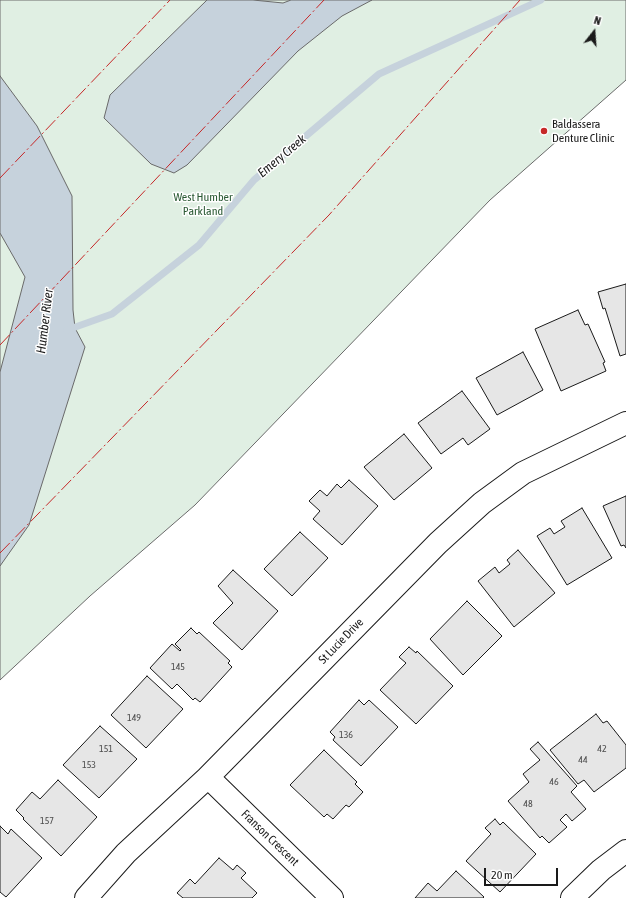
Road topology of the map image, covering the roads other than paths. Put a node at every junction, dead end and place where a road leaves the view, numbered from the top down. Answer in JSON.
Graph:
{"nodes":[{"id":1,"x":626,"y":423,"type":"edge"},
{"id":2,"x":208,"y":778,"type":"junction"},
{"id":3,"x":626,"y":851,"type":"edge"},
{"id":4,"x":86,"y":898,"type":"edge"},
{"id":5,"x":332,"y":898,"type":"edge"},
{"id":6,"x":572,"y":898,"type":"edge"}],
"edges":[{"from":1,"to":2,"type":"street","name":"St Lucie Drive"},
{"from":2,"to":4,"type":"street","name":"St Lucie Drive"},
{"from":2,"to":5,"type":"street","name":"Franson Crescent"},
{"from":3,"to":6,"type":"street"}]}
